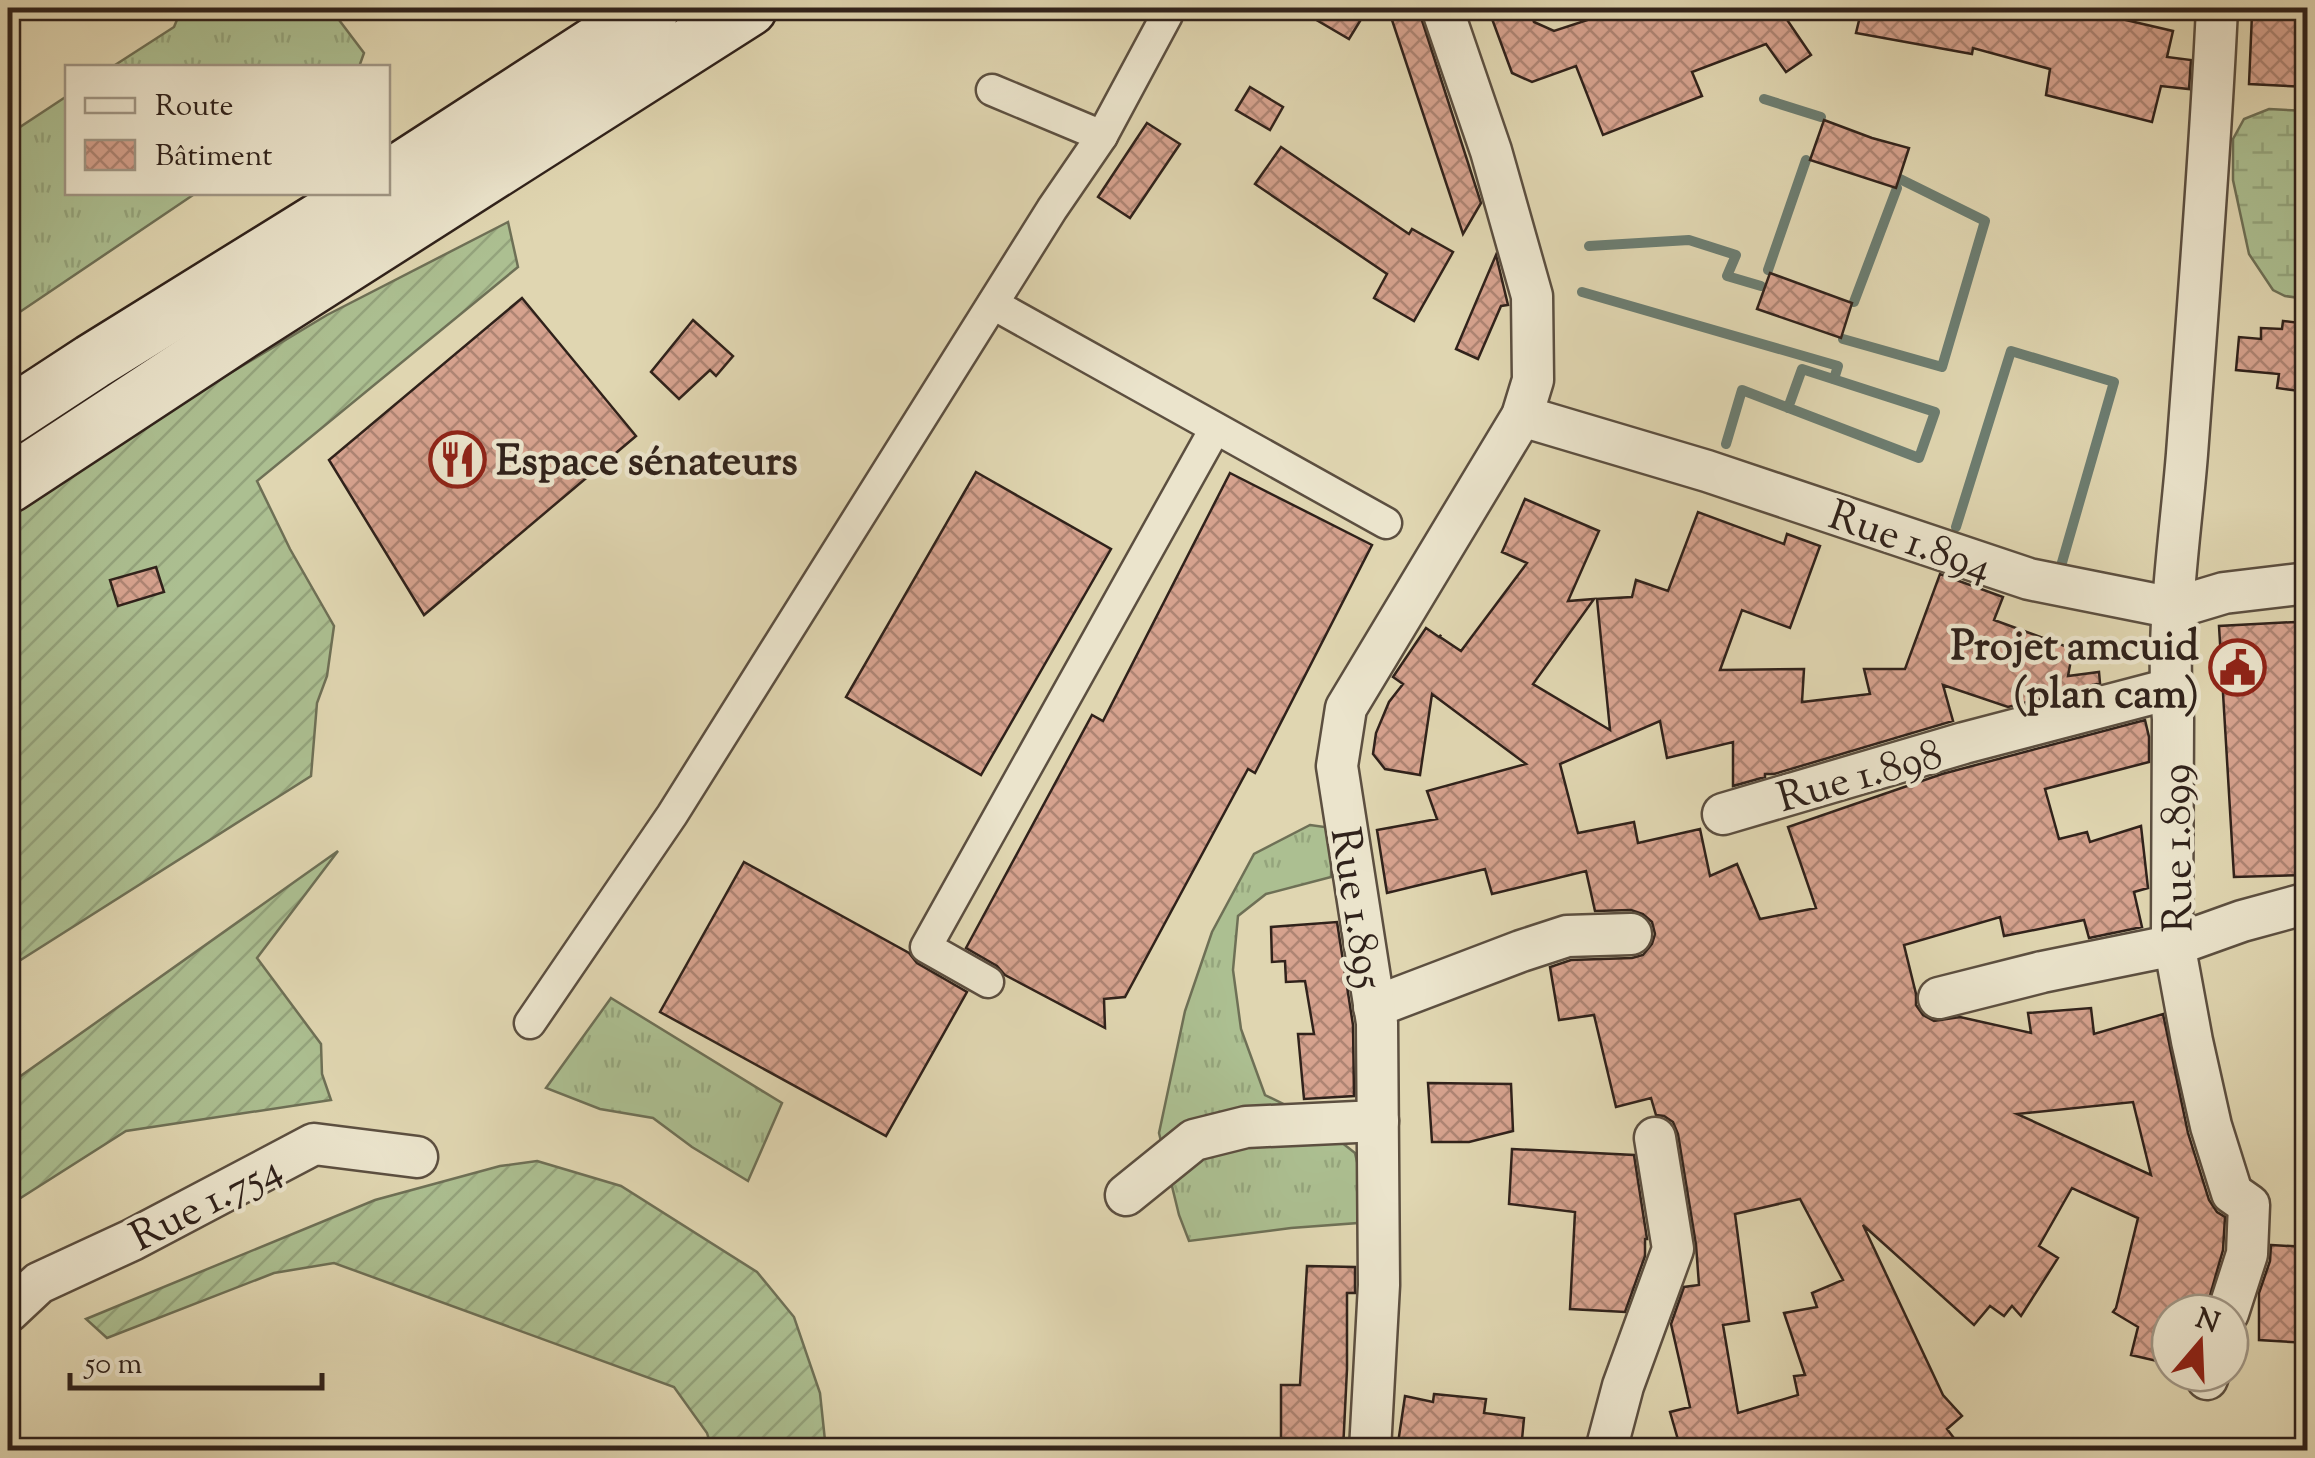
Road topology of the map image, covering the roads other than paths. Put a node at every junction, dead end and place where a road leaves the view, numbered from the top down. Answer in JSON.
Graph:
{"nodes":[{"id":1,"x":652,"y":8,"type":"edge"},
{"id":2,"x":749,"y":8,"type":"edge"},
{"id":3,"x":1442,"y":8,"type":"edge"},
{"id":4,"x":2216,"y":8,"type":"edge"},
{"id":5,"x":1167,"y":15,"type":"dead end"},
{"id":6,"x":992,"y":90,"type":"dead end"},
{"id":7,"x":1102,"y":136,"type":"junction"},
{"id":8,"x":390,"y":178,"type":"edge"},
{"id":9,"x":361,"y":195,"type":"edge"},
{"id":10,"x":992,"y":304,"type":"junction"},
{"id":11,"x":1522,"y":416,"type":"junction"},
{"id":12,"x":8,"y":417,"type":"edge"},
{"id":13,"x":1215,"y":429,"type":"junction"},
{"id":14,"x":8,"y":485,"type":"edge"},
{"id":15,"x":1386,"y":523,"type":"dead end"},
{"id":16,"x":2308,"y":583,"type":"edge"},
{"id":17,"x":2174,"y":608,"type":"junction"},
{"id":18,"x":2170,"y":688,"type":"junction"},
{"id":19,"x":1723,"y":814,"type":"dead end"},
{"id":20,"x":2308,"y":903,"type":"edge"},
{"id":21,"x":1631,"y":934,"type":"dead end"},
{"id":22,"x":2175,"y":944,"type":"junction"},
{"id":23,"x":988,"y":982,"type":"dead end"},
{"id":24,"x":1939,"y":998,"type":"dead end"},
{"id":25,"x":1374,"y":1007,"type":"junction"},
{"id":26,"x":530,"y":1023,"type":"dead end"},
{"id":27,"x":1378,"y":1121,"type":"junction"},
{"id":28,"x":1655,"y":1138,"type":"dead end"},
{"id":29,"x":417,"y":1156,"type":"dead end"},
{"id":30,"x":1126,"y":1195,"type":"dead end"},
{"id":31,"x":2234,"y":1293,"type":"edge"},
{"id":32,"x":8,"y":1312,"type":"edge"},
{"id":33,"x":1370,"y":1450,"type":"edge"},
{"id":34,"x":1606,"y":1450,"type":"edge"}],
"edges":[{"from":1,"to":8,"type":"main road"},
{"from":2,"to":14,"type":"main road"},
{"from":3,"to":11,"type":"street","name":"Rue 1.895"},
{"from":4,"to":17,"type":"street","name":"Rue 1.899"},
{"from":5,"to":7,"type":"street"},
{"from":6,"to":7,"type":"street"},
{"from":7,"to":10,"type":"street"},
{"from":9,"to":12,"type":"main road"},
{"from":10,"to":13,"type":"street"},
{"from":10,"to":26,"type":"street"},
{"from":11,"to":17,"type":"street","name":"Rue 1.894"},
{"from":11,"to":25,"type":"street","name":"Rue 1.895"},
{"from":13,"to":15,"type":"street"},
{"from":13,"to":23,"type":"street"},
{"from":16,"to":17,"type":"street","name":"Rue 1.894"},
{"from":17,"to":18,"type":"street","name":"Rue 1.899"},
{"from":18,"to":19,"type":"street","name":"Rue 1.898"},
{"from":18,"to":22,"type":"street","name":"Rue 1.899"},
{"from":20,"to":22,"type":"street"},
{"from":21,"to":25,"type":"street"},
{"from":22,"to":24,"type":"street"},
{"from":22,"to":31,"type":"street","name":"Rue 1.899"},
{"from":25,"to":27,"type":"street","name":"Rue 1.895"},
{"from":27,"to":30,"type":"street"},
{"from":27,"to":33,"type":"street","name":"Rue 1.895"},
{"from":28,"to":34,"type":"street"},
{"from":29,"to":32,"type":"street","name":"Rue 1.754"}]}
